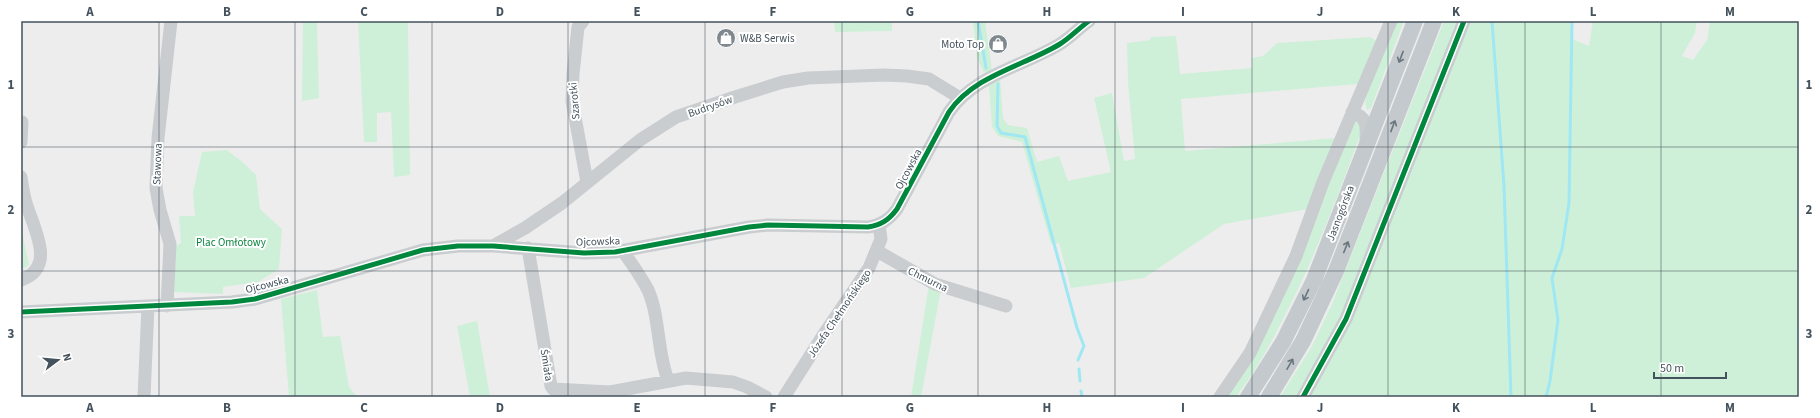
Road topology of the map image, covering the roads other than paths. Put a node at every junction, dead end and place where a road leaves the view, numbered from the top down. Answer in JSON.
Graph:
{"nodes":[{"id":1,"x":171,"y":21,"type":"edge"},
{"id":2,"x":583,"y":21,"type":"edge"},
{"id":3,"x":1089,"y":21,"type":"edge"},
{"id":4,"x":1391,"y":21,"type":"edge"},
{"id":5,"x":1415,"y":21,"type":"edge"},
{"id":6,"x":1434,"y":21,"type":"edge"},
{"id":7,"x":1464,"y":21,"type":"edge"},
{"id":8,"x":960,"y":98,"type":"junction"},
{"id":9,"x":1352,"y":112,"type":"junction"},
{"id":10,"x":22,"y":122,"type":"edge"},
{"id":11,"x":21,"y":142,"type":"edge"},
{"id":12,"x":1366,"y":147,"type":"junction"},
{"id":13,"x":21,"y":177,"type":"edge"},
{"id":14,"x":587,"y":182,"type":"junction"},
{"id":15,"x":878,"y":225,"type":"junction"},
{"id":16,"x":493,"y":246,"type":"junction"},
{"id":17,"x":528,"y":248,"type":"junction"},
{"id":18,"x":623,"y":251,"type":"junction"},
{"id":19,"x":877,"y":251,"type":"junction"},
{"id":20,"x":21,"y":280,"type":"edge"},
{"id":21,"x":148,"y":306,"type":"junction"},
{"id":22,"x":167,"y":306,"type":"junction"},
{"id":23,"x":1006,"y":306,"type":"dead end"},
{"id":24,"x":21,"y":312,"type":"edge"},
{"id":25,"x":668,"y":380,"type":"junction"},
{"id":26,"x":144,"y":397,"type":"edge"},
{"id":27,"x":766,"y":397,"type":"edge"},
{"id":28,"x":784,"y":397,"type":"edge"},
{"id":29,"x":1220,"y":397,"type":"edge"},
{"id":30,"x":1248,"y":397,"type":"edge"},
{"id":31,"x":1269,"y":397,"type":"edge"},
{"id":32,"x":1303,"y":397,"type":"edge"}],
"edges":[{"from":1,"to":22,"type":"street","name":"Stawowa"},
{"from":2,"to":14,"type":"street","name":"Szarotki"},
{"from":3,"to":8,"type":"street","name":"Ojcowska"},
{"from":4,"to":9,"type":"street"},
{"from":5,"to":12,"type":"main road","name":"Jasnogórska","one_way":true},
{"from":31,"to":6,"type":"main road","name":"Jasnogórska","one_way":true},
{"from":7,"to":32,"type":"street"},
{"from":8,"to":14,"type":"street","name":"Budrysów"},
{"from":8,"to":15,"type":"street","name":"Ojcowska"},
{"from":9,"to":12,"type":"street"},
{"from":9,"to":29,"type":"street"},
{"from":10,"to":11,"type":"street"},
{"from":12,"to":30,"type":"main road","name":"Jasnogórska","one_way":true},
{"from":13,"to":20,"type":"street"},
{"from":14,"to":16,"type":"street","name":"Budrysów"},
{"from":15,"to":18,"type":"street","name":"Ojcowska"},
{"from":15,"to":19,"type":"street","name":"Józefa Chełmońskiego"},
{"from":16,"to":17,"type":"street","name":"Ojcowska"},
{"from":16,"to":22,"type":"street","name":"Ojcowska"},
{"from":17,"to":18,"type":"street","name":"Ojcowska"},
{"from":17,"to":25,"type":"street","name":"Śmiała"},
{"from":18,"to":25,"type":"street"},
{"from":19,"to":23,"type":"street","name":"Chmurna"},
{"from":19,"to":28,"type":"street","name":"Józefa Chełmońskiego"},
{"from":21,"to":22,"type":"street","name":"Ojcowska"},
{"from":21,"to":24,"type":"street","name":"Ojcowska"},
{"from":21,"to":26,"type":"street"},
{"from":25,"to":27,"type":"street","name":"Śmiała"}]}
